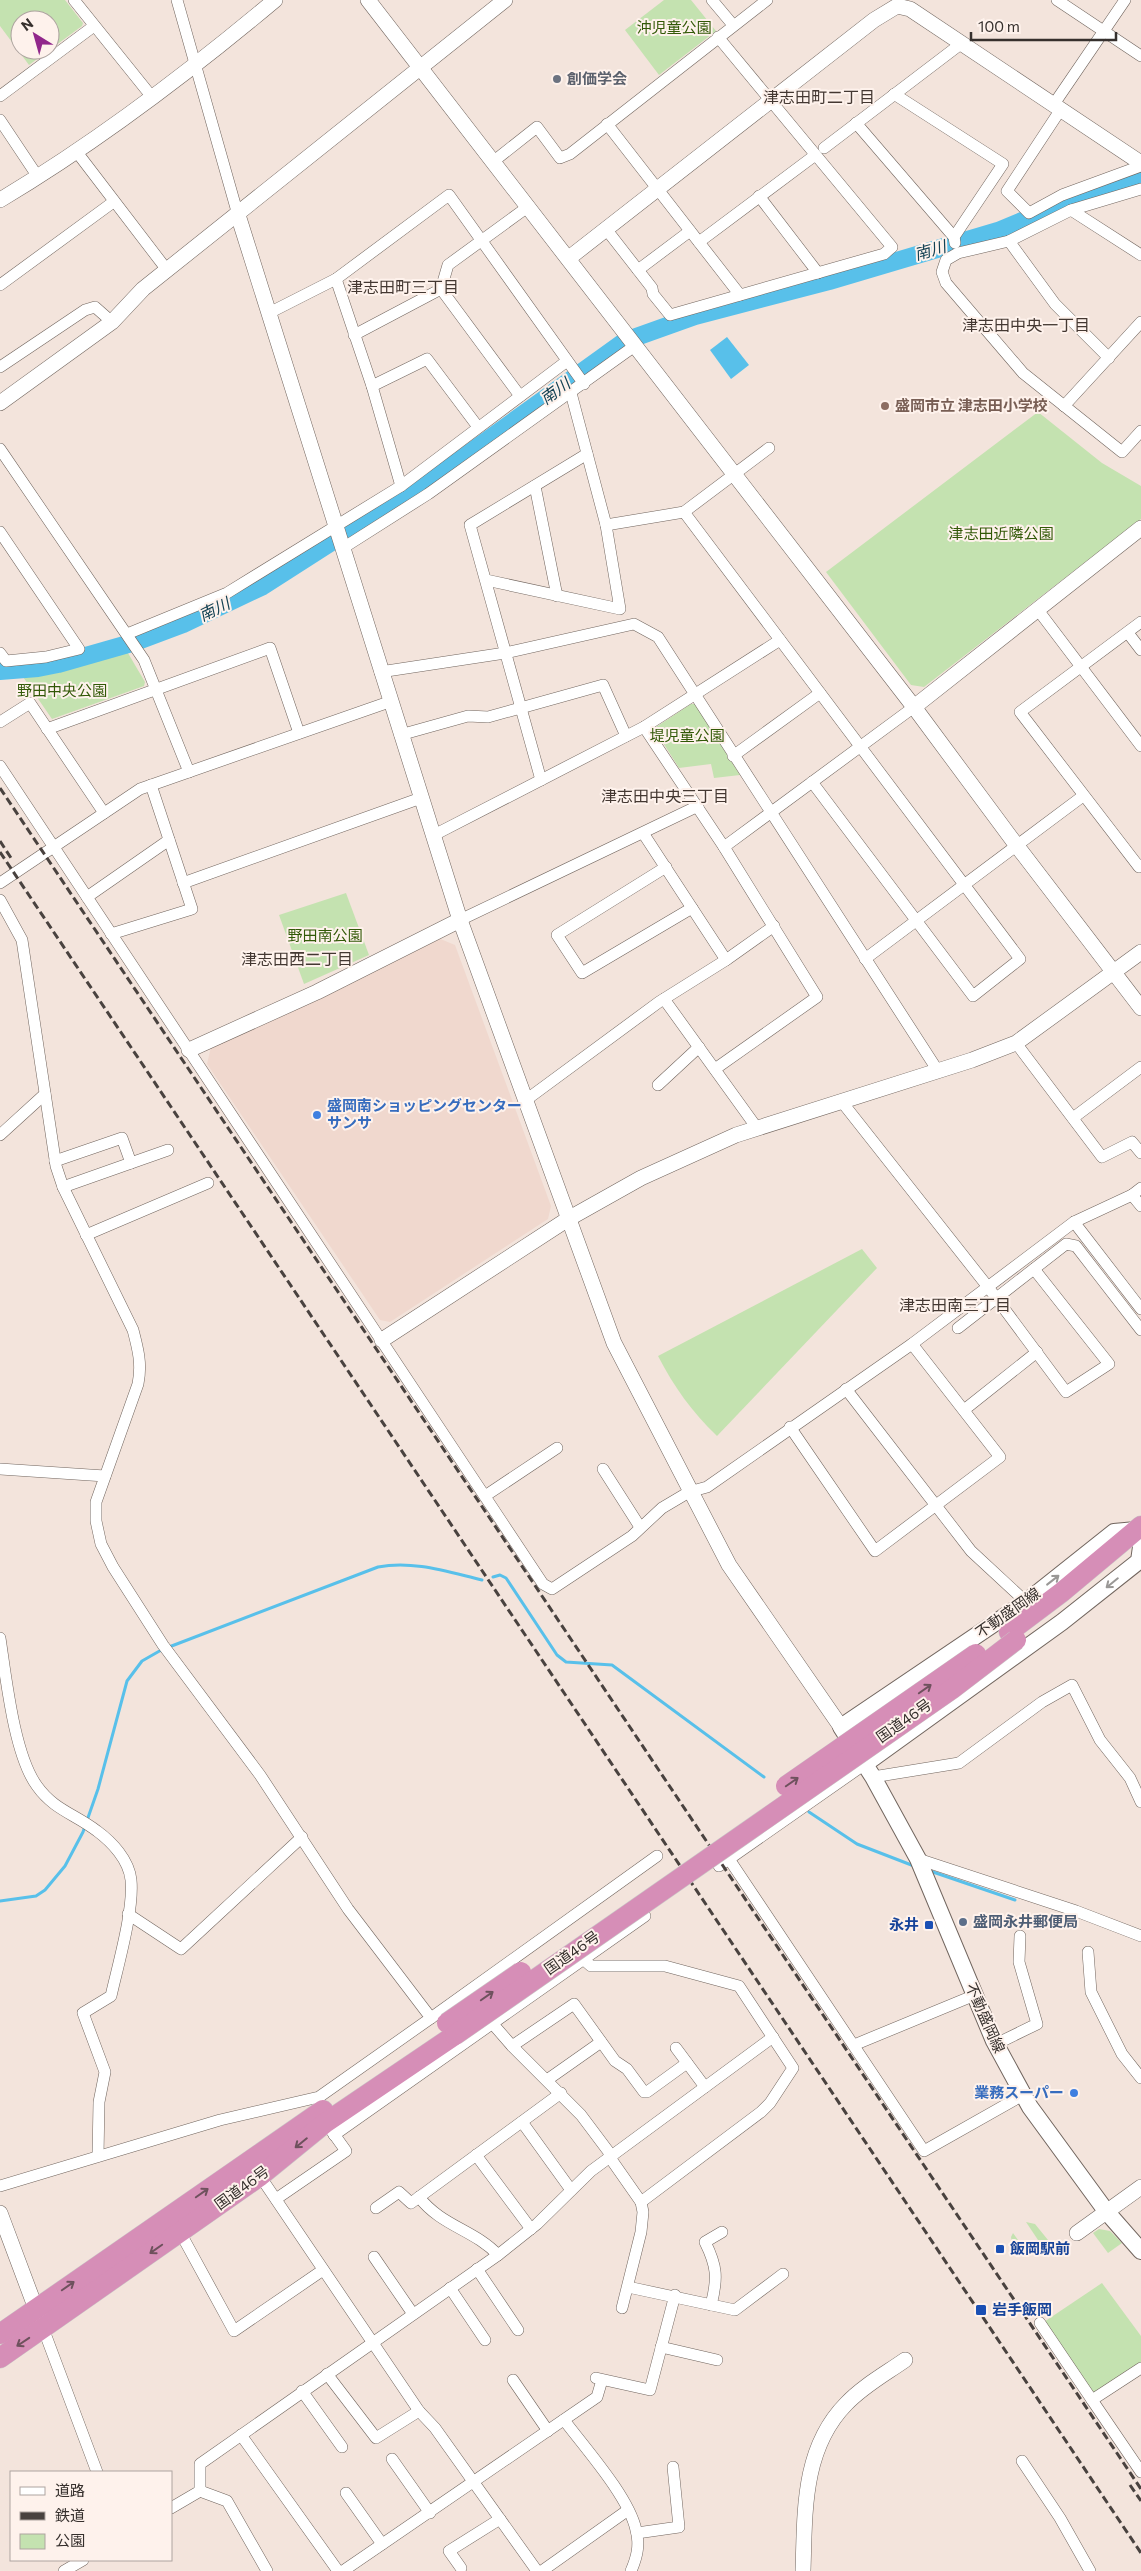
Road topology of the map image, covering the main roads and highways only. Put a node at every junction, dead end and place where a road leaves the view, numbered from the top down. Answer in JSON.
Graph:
{"nodes":[{"id":1,"x":1140,"y":1537,"type":"edge"},
{"id":2,"x":869,"y":1770,"type":"junction"},
{"id":3,"x":327,"y":2123,"type":"junction"},
{"id":4,"x":1141,"y":2251,"type":"edge"},
{"id":5,"x":0,"y":2334,"type":"edge"},
{"id":6,"x":0,"y":2358,"type":"edge"}],
"edges":[{"from":1,"to":2,"type":"main road","one_way":true},
{"from":2,"to":1,"type":"main road","name":"不動盛岡線","one_way":true},
{"from":1,"to":3,"type":"highway","name":"国道46号","bridge":true},
{"from":2,"to":4,"type":"main road","name":"不動盛岡線"},
{"from":5,"to":3,"type":"highway","name":"国道46号","one_way":true},
{"from":3,"to":6,"type":"highway","name":"国道46号","one_way":true}]}
